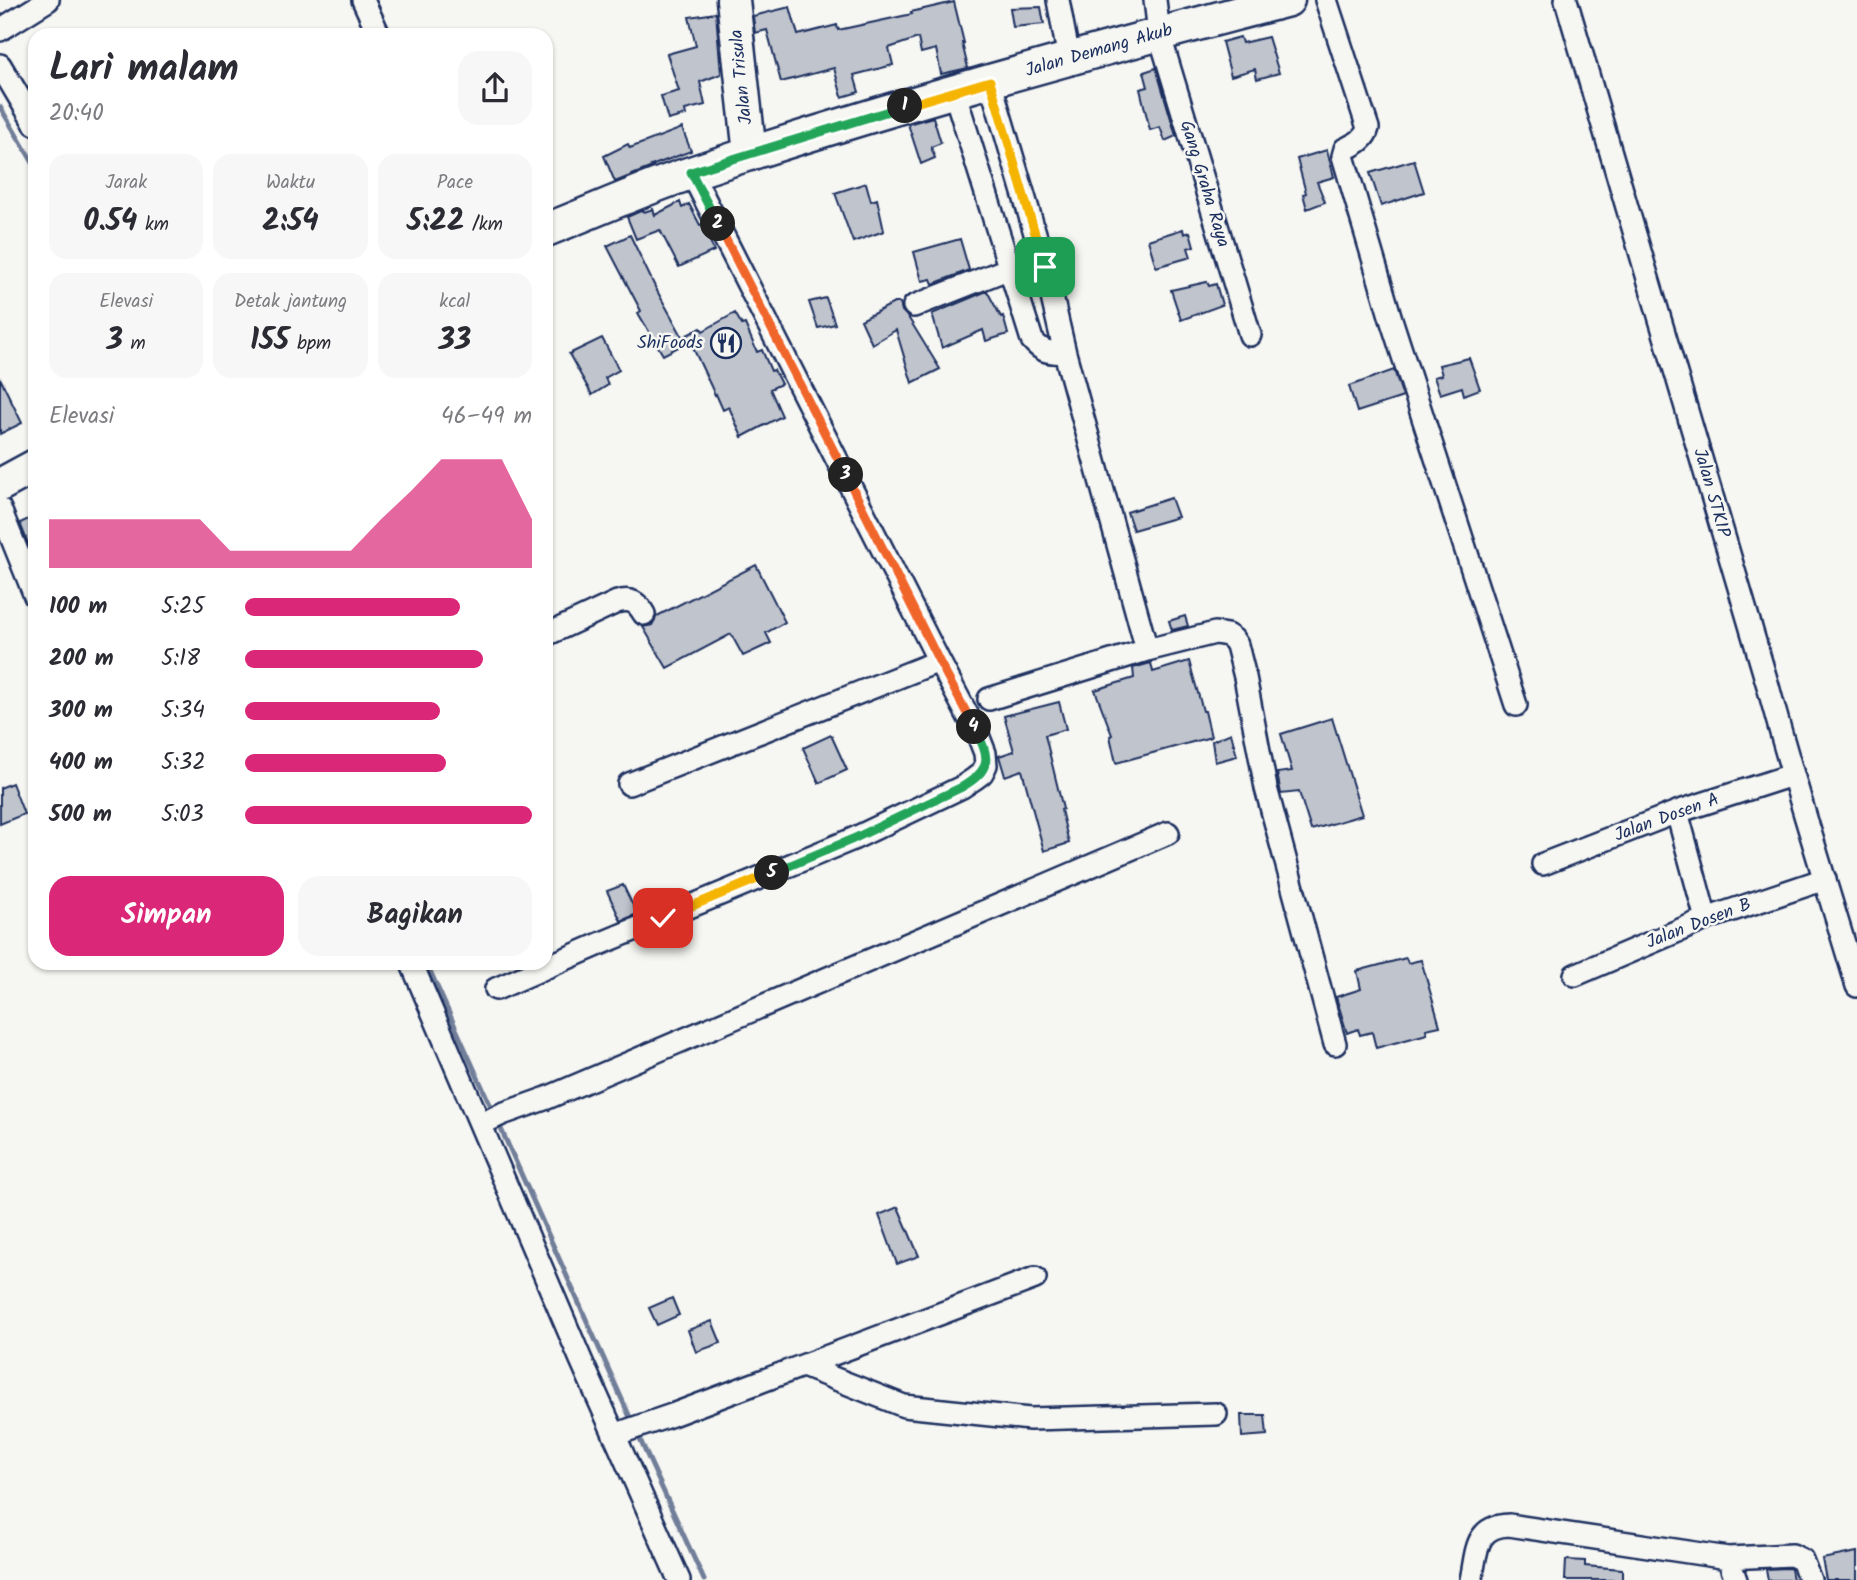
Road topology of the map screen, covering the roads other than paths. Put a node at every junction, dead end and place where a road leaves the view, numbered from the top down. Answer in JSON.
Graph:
{"nodes":[{"id":1,"x":48,"y":0,"type":"edge"},
{"id":2,"x":363,"y":0,"type":"edge"},
{"id":3,"x":733,"y":0,"type":"edge"},
{"id":4,"x":1058,"y":0,"type":"edge"},
{"id":5,"x":1155,"y":0,"type":"edge"},
{"id":6,"x":1288,"y":0,"type":"edge"},
{"id":7,"x":1326,"y":0,"type":"edge"},
{"id":8,"x":1566,"y":0,"type":"edge"},
{"id":9,"x":376,"y":28,"type":"edge"},
{"id":10,"x":0,"y":30,"type":"edge"},
{"id":11,"x":1159,"y":33,"type":"junction"},
{"id":12,"x":1069,"y":59,"type":"junction"},
{"id":13,"x":0,"y":65,"type":"edge"},
{"id":14,"x":990,"y":81,"type":"junction"},
{"id":15,"x":954,"y":91,"type":"junction"},
{"id":16,"x":28,"y":112,"type":"edge"},
{"id":17,"x":750,"y":154,"type":"junction"},
{"id":18,"x":691,"y":172,"type":"junction"},
{"id":19,"x":553,"y":227,"type":"edge"},
{"id":20,"x":1010,"y":268,"type":"junction"},
{"id":21,"x":914,"y":306,"type":"dead end"},
{"id":22,"x":1250,"y":335,"type":"dead end"},
{"id":23,"x":1065,"y":353,"type":"junction"},
{"id":24,"x":28,"y":470,"type":"edge"},
{"id":25,"x":0,"y":485,"type":"edge"},
{"id":26,"x":0,"y":509,"type":"edge"},
{"id":27,"x":28,"y":579,"type":"edge"},
{"id":28,"x":644,"y":614,"type":"dead end"},
{"id":29,"x":553,"y":632,"type":"edge"},
{"id":30,"x":1147,"y":650,"type":"junction"},
{"id":31,"x":939,"y":661,"type":"junction"},
{"id":32,"x":989,"y":699,"type":"dead end"},
{"id":33,"x":1516,"y":705,"type":"dead end"},
{"id":34,"x":1792,"y":775,"type":"junction"},
{"id":35,"x":629,"y":784,"type":"dead end"},
{"id":36,"x":1676,"y":812,"type":"junction"},
{"id":37,"x":1168,"y":832,"type":"dead end"},
{"id":38,"x":1543,"y":864,"type":"dead end"},
{"id":39,"x":1825,"y":879,"type":"junction"},
{"id":40,"x":1706,"y":919,"type":"junction"},
{"id":41,"x":553,"y":964,"type":"edge"},
{"id":42,"x":414,"y":970,"type":"edge"},
{"id":43,"x":540,"y":970,"type":"edge"},
{"id":44,"x":1575,"y":975,"type":"dead end"},
{"id":45,"x":1857,"y":986,"type":"edge"},
{"id":46,"x":496,"y":989,"type":"dead end"},
{"id":47,"x":1335,"y":1044,"type":"dead end"},
{"id":48,"x":481,"y":1124,"type":"junction"},
{"id":49,"x":1035,"y":1278,"type":"dead end"},
{"id":50,"x":803,"y":1366,"type":"junction"},
{"id":51,"x":1216,"y":1414,"type":"dead end"},
{"id":52,"x":614,"y":1435,"type":"junction"},
{"id":53,"x":1728,"y":1558,"type":"junction"},
{"id":54,"x":679,"y":1580,"type":"edge"},
{"id":55,"x":1471,"y":1580,"type":"edge"},
{"id":56,"x":1736,"y":1580,"type":"edge"},
{"id":57,"x":1810,"y":1580,"type":"edge"}],
"edges":[{"from":1,"to":10,"type":"street"},
{"from":2,"to":9,"type":"street"},
{"from":3,"to":17,"type":"street","name":"Jalan Trisula"},
{"from":4,"to":12,"type":"street"},
{"from":5,"to":11,"type":"street","name":"Gang Graha Raya"},
{"from":6,"to":11,"type":"street","name":"Jalan Demang Akub"},
{"from":7,"to":33,"type":"street"},
{"from":8,"to":34,"type":"street","name":"Jalan STKIP"},
{"from":11,"to":12,"type":"street","name":"Jalan Demang Akub"},
{"from":11,"to":22,"type":"street","name":"Gang Graha Raya"},
{"from":12,"to":14,"type":"street","name":"Jalan Demang Akub"},
{"from":13,"to":16,"type":"street"},
{"from":14,"to":15,"type":"street","name":"Jalan Demang Akub"},
{"from":14,"to":23,"type":"street"},
{"from":15,"to":17,"type":"street","name":"Jalan Demang Akub"},
{"from":15,"to":20,"type":"street"},
{"from":17,"to":18,"type":"street","name":"Jalan Demang Akub"},
{"from":18,"to":19,"type":"street","name":"Jalan Demang Akub"},
{"from":18,"to":31,"type":"street"},
{"from":20,"to":21,"type":"street"},
{"from":20,"to":23,"type":"street"},
{"from":23,"to":30,"type":"street"},
{"from":24,"to":25,"type":"street"},
{"from":26,"to":27,"type":"street"},
{"from":28,"to":29,"type":"street"},
{"from":30,"to":32,"type":"street"},
{"from":30,"to":47,"type":"street"},
{"from":31,"to":35,"type":"street"},
{"from":31,"to":41,"type":"street"},
{"from":34,"to":36,"type":"street","name":"Jalan Dosen A"},
{"from":34,"to":39,"type":"street","name":"Jalan STKIP"},
{"from":36,"to":38,"type":"street","name":"Jalan Dosen A"},
{"from":36,"to":40,"type":"street"},
{"from":37,"to":48,"type":"street"},
{"from":39,"to":40,"type":"street","name":"Jalan Dosen B"},
{"from":39,"to":45,"type":"street","name":"Jalan STKIP"},
{"from":40,"to":44,"type":"street","name":"Jalan Dosen B"},
{"from":42,"to":48,"type":"street"},
{"from":43,"to":46,"type":"street"},
{"from":48,"to":52,"type":"street"},
{"from":49,"to":50,"type":"street"},
{"from":50,"to":51,"type":"street"},
{"from":50,"to":52,"type":"street"},
{"from":52,"to":54,"type":"street"},
{"from":53,"to":55,"type":"street"},
{"from":53,"to":56,"type":"street"},
{"from":53,"to":57,"type":"street"}]}
